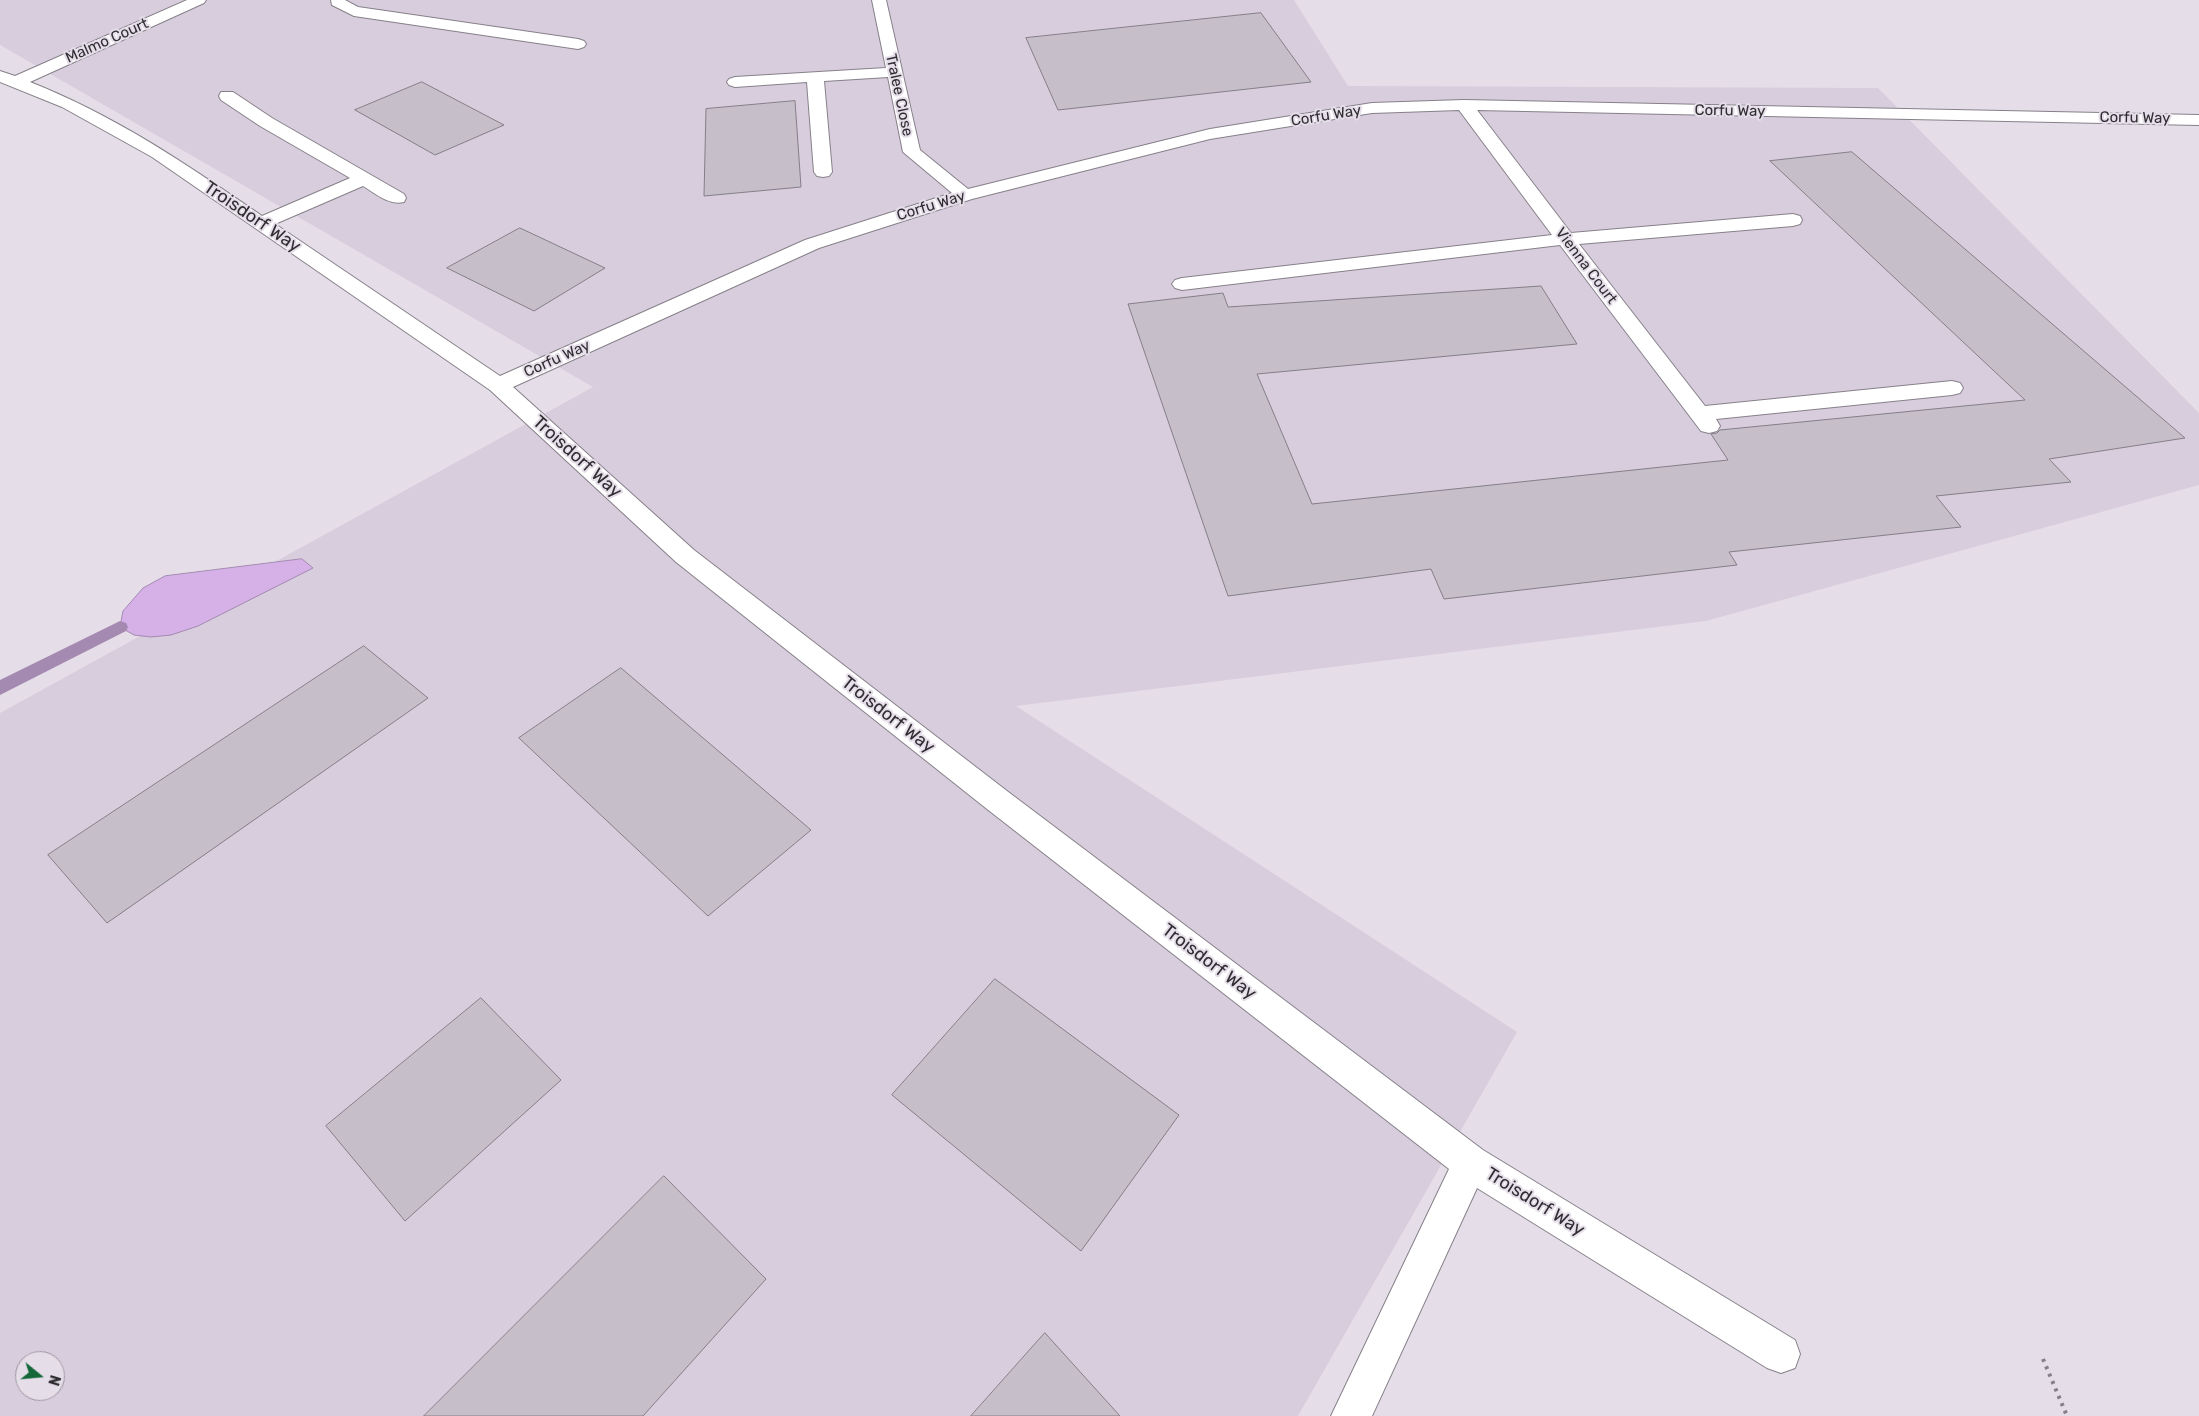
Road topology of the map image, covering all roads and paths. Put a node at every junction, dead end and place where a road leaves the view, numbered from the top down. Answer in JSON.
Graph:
{"nodes":[{"id":1,"x":199,"y":0,"type":"edge"},
{"id":2,"x":338,"y":0,"type":"edge"},
{"id":3,"x":878,"y":0,"type":"edge"},
{"id":4,"x":578,"y":44,"type":"dead end"},
{"id":5,"x":894,"y":72,"type":"junction"},
{"id":6,"x":815,"y":77,"type":"junction"},
{"id":7,"x":8,"y":79,"type":"edge"},
{"id":8,"x":735,"y":82,"type":"dead end"},
{"id":9,"x":227,"y":96,"type":"dead end"},
{"id":10,"x":1464,"y":106,"type":"junction"},
{"id":11,"x":2199,"y":120,"type":"edge"},
{"id":12,"x":823,"y":172,"type":"dead end"},
{"id":13,"x":363,"y":179,"type":"junction"},
{"id":14,"x":965,"y":196,"type":"junction"},
{"id":15,"x":397,"y":198,"type":"dead end"},
{"id":16,"x":1793,"y":220,"type":"dead end"},
{"id":17,"x":262,"y":223,"type":"junction"},
{"id":18,"x":1566,"y":240,"type":"junction"},
{"id":19,"x":1182,"y":284,"type":"dead end"},
{"id":20,"x":498,"y":385,"type":"junction"},
{"id":21,"x":1952,"y":388,"type":"dead end"},
{"id":22,"x":1470,"y":1162,"type":"junction"},
{"id":23,"x":1781,"y":1354,"type":"dead end"},
{"id":24,"x":2043,"y":1359,"type":"dead end"},
{"id":25,"x":1351,"y":1416,"type":"edge"},
{"id":26,"x":2067,"y":1416,"type":"edge"}],
"edges":[{"from":1,"to":7,"type":"street","name":"Malmo Court"},
{"from":2,"to":4,"type":"street"},
{"from":3,"to":5,"type":"street","name":"Tralee Close"},
{"from":5,"to":6,"type":"street"},
{"from":5,"to":14,"type":"street","name":"Tralee Close"},
{"from":6,"to":8,"type":"street"},
{"from":6,"to":12,"type":"street"},
{"from":7,"to":17,"type":"street","name":"Troisdorf Way"},
{"from":9,"to":13,"type":"street"},
{"from":10,"to":11,"type":"street","name":"Corfu Way"},
{"from":10,"to":14,"type":"street","name":"Corfu Way"},
{"from":10,"to":18,"type":"street","name":"Vienna Court"},
{"from":13,"to":15,"type":"street"},
{"from":13,"to":17,"type":"street"},
{"from":14,"to":20,"type":"street","name":"Corfu Way"},
{"from":16,"to":18,"type":"street"},
{"from":17,"to":20,"type":"street","name":"Troisdorf Way"},
{"from":18,"to":19,"type":"street"},
{"from":18,"to":21,"type":"street","name":"Vienna Court"},
{"from":20,"to":22,"type":"street","name":"Troisdorf Way"},
{"from":22,"to":23,"type":"street","name":"Troisdorf Way"},
{"from":22,"to":25,"type":"street"},
{"from":24,"to":26,"type":"path"}]}
